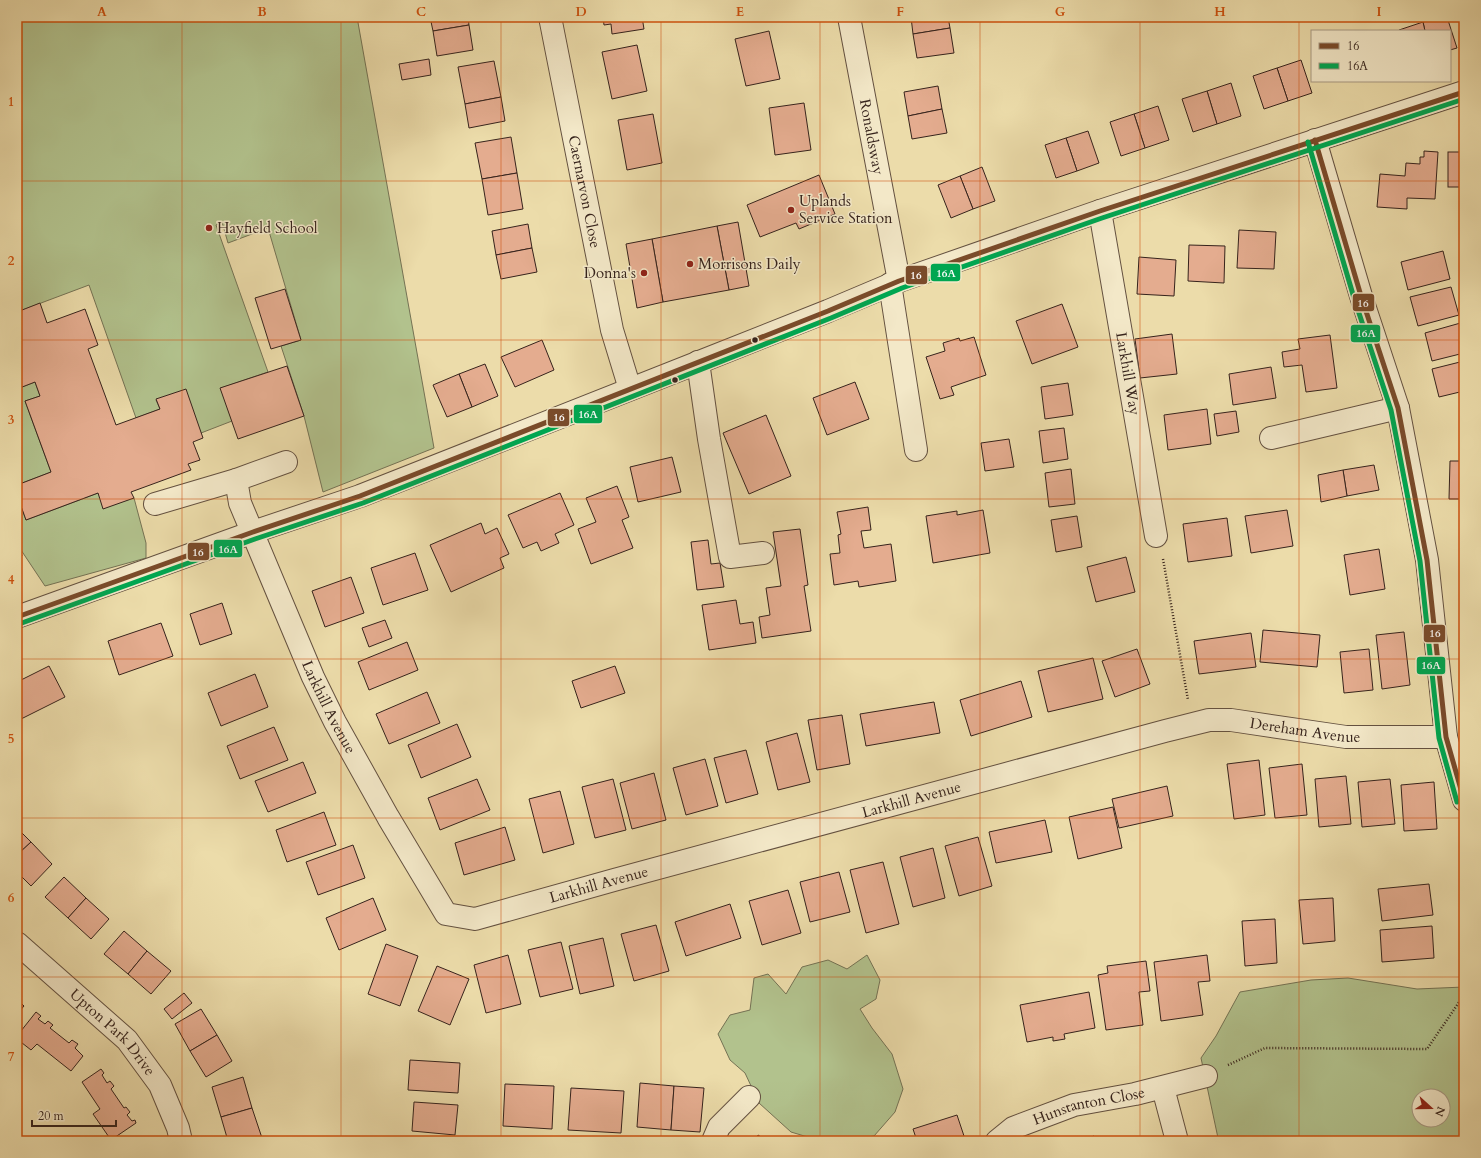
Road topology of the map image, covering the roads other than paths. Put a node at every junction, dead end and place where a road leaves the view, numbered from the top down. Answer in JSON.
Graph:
{"nodes":[{"id":1,"x":550,"y":17,"type":"edge"},
{"id":2,"x":849,"y":17,"type":"edge"},
{"id":3,"x":1464,"y":92,"type":"edge"},
{"id":4,"x":1315,"y":140,"type":"junction"},
{"id":5,"x":1100,"y":211,"type":"junction"},
{"id":6,"x":894,"y":282,"type":"junction"},
{"id":7,"x":698,"y":362,"type":"junction"},
{"id":8,"x":630,"y":389,"type":"junction"},
{"id":9,"x":1398,"y":408,"type":"junction"},
{"id":10,"x":1272,"y":438,"type":"dead end"},
{"id":11,"x":916,"y":450,"type":"dead end"},
{"id":12,"x":286,"y":462,"type":"dead end"},
{"id":13,"x":236,"y":480,"type":"junction"},
{"id":14,"x":155,"y":504,"type":"dead end"},
{"id":15,"x":253,"y":532,"type":"junction"},
{"id":16,"x":1156,"y":536,"type":"road end"},
{"id":17,"x":763,"y":553,"type":"dead end"},
{"id":18,"x":17,"y":617,"type":"edge"},
{"id":19,"x":1165,"y":731,"type":"joint"},
{"id":20,"x":1446,"y":737,"type":"junction"},
{"id":21,"x":1464,"y":800,"type":"edge"},
{"id":22,"x":17,"y":943,"type":"edge"},
{"id":23,"x":1206,"y":1076,"type":"road end"},
{"id":24,"x":1163,"y":1088,"type":"junction"},
{"id":25,"x":749,"y":1097,"type":"dead end"},
{"id":26,"x":181,"y":1141,"type":"edge"},
{"id":27,"x":713,"y":1141,"type":"edge"},
{"id":28,"x":996,"y":1141,"type":"edge"},
{"id":29,"x":1177,"y":1141,"type":"edge"}],
"edges":[{"from":1,"to":8,"type":"street","name":"Caernarvon Close"},
{"from":2,"to":6,"type":"street","name":"Ronaldsway"},
{"from":3,"to":4,"type":"street"},
{"from":4,"to":5,"type":"street"},
{"from":4,"to":9,"type":"street"},
{"from":5,"to":6,"type":"street"},
{"from":5,"to":16,"type":"street","name":"Larkhill Way"},
{"from":6,"to":7,"type":"street"},
{"from":6,"to":11,"type":"street","name":"Ronaldsway"},
{"from":7,"to":8,"type":"street"},
{"from":7,"to":17,"type":"street"},
{"from":8,"to":15,"type":"street"},
{"from":9,"to":10,"type":"street"},
{"from":9,"to":20,"type":"street"},
{"from":12,"to":13,"type":"street"},
{"from":13,"to":14,"type":"street"},
{"from":13,"to":15,"type":"street"},
{"from":15,"to":18,"type":"street"},
{"from":15,"to":19,"type":"street","name":"Larkhill Avenue"},
{"from":19,"to":20,"type":"street","name":"Dereham Avenue"},
{"from":20,"to":21,"type":"street"},
{"from":22,"to":26,"type":"street","name":"Upton Park Drive"},
{"from":23,"to":24,"type":"street","name":"Hunstanton Close"},
{"from":24,"to":28,"type":"street","name":"Hunstanton Close"},
{"from":24,"to":29,"type":"street","name":"Hunstanton Close"},
{"from":25,"to":27,"type":"street"}]}
